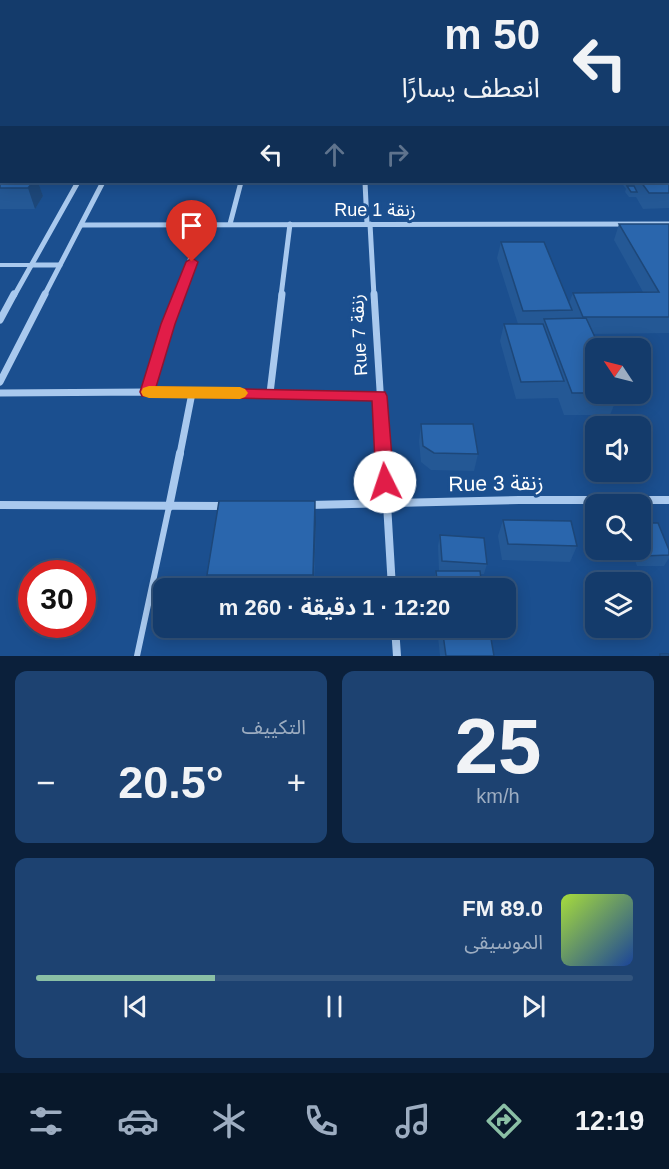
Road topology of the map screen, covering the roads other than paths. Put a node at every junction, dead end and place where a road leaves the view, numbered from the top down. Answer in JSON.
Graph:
{"nodes":[{"id":1,"x":77,"y":183,"type":"edge"},
{"id":2,"x":102,"y":183,"type":"edge"},
{"id":3,"x":241,"y":183,"type":"edge"},
{"id":4,"x":365,"y":183,"type":"edge"},
{"id":5,"x":201,"y":224,"type":"junction"},
{"id":6,"x":230,"y":224,"type":"junction"},
{"id":7,"x":290,"y":224,"type":"junction"},
{"id":8,"x":368,"y":224,"type":"junction"},
{"id":9,"x":669,"y":224,"type":"edge"},
{"id":10,"x":81,"y":225,"type":"junction"},
{"id":11,"x":0,"y":265,"type":"edge"},
{"id":12,"x":31,"y":265,"type":"junction"},
{"id":13,"x":60,"y":266,"type":"junction"},
{"id":14,"x":0,"y":320,"type":"edge"},
{"id":15,"x":1,"y":379,"type":"edge"},
{"id":16,"x":147,"y":392,"type":"junction"},
{"id":17,"x":0,"y":393,"type":"edge"},
{"id":18,"x":192,"y":393,"type":"junction"},
{"id":19,"x":270,"y":393,"type":"junction"},
{"id":20,"x":380,"y":396,"type":"junction"},
{"id":21,"x":669,"y":500,"type":"edge"},
{"id":22,"x":386,"y":503,"type":"junction"},
{"id":23,"x":0,"y":505,"type":"edge"},
{"id":24,"x":295,"y":505,"type":"edge"},
{"id":25,"x":238,"y":506,"type":"edge"},
{"id":26,"x":169,"y":507,"type":"junction"},
{"id":27,"x":391,"y":578,"type":"edge"},
{"id":28,"x":396,"y":638,"type":"edge"},
{"id":29,"x":137,"y":656,"type":"edge"},
{"id":30,"x":397,"y":656,"type":"edge"}],
"edges":[{"from":1,"to":12,"type":"street"},
{"from":2,"to":10,"type":"street"},
{"from":3,"to":6,"type":"street"},
{"from":4,"to":8,"type":"street","name":"Rue 7 زنقة"},
{"from":5,"to":6,"type":"street","name":"Rue 1 زنقة"},
{"from":5,"to":10,"type":"street","name":"Rue 1 زنقة"},
{"from":5,"to":16,"type":"street"},
{"from":6,"to":7,"type":"street","name":"Rue 1 زنقة"},
{"from":7,"to":8,"type":"street","name":"Rue 1 زنقة"},
{"from":7,"to":19,"type":"street"},
{"from":8,"to":9,"type":"street","name":"Rue 1 زنقة"},
{"from":8,"to":20,"type":"street","name":"Rue 7 زنقة"},
{"from":10,"to":13,"type":"street"},
{"from":11,"to":12,"type":"lane"},
{"from":12,"to":13,"type":"street"},
{"from":12,"to":14,"type":"street"},
{"from":13,"to":15,"type":"street"},
{"from":16,"to":17,"type":"street"},
{"from":16,"to":18,"type":"street"},
{"from":18,"to":19,"type":"street"},
{"from":18,"to":26,"type":"street"},
{"from":19,"to":20,"type":"street"},
{"from":20,"to":22,"type":"street","name":"Rue 7 زنقة"},
{"from":21,"to":22,"type":"street","name":"Rue 3 زنقة"},
{"from":22,"to":24,"type":"street","name":"Rue 3 زنقة"},
{"from":22,"to":27,"type":"street","name":"Rue 7 زنقة"},
{"from":23,"to":26,"type":"street"},
{"from":25,"to":26,"type":"street"},
{"from":26,"to":29,"type":"lane"},
{"from":28,"to":30,"type":"street"}]}
